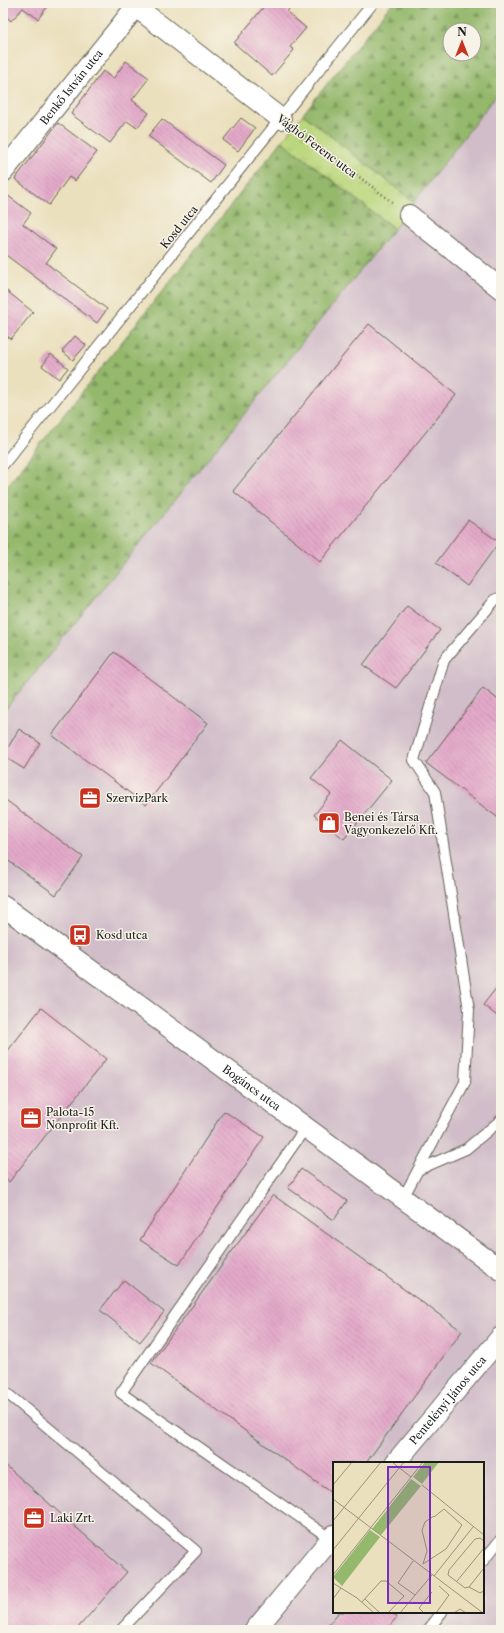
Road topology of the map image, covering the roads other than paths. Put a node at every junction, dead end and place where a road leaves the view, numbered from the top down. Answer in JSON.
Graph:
{"nodes":[{"id":1,"x":373,"y":3,"type":"edge"},
{"id":2,"x":135,"y":4,"type":"edge"},
{"id":3,"x":280,"y":119,"type":"junction"},
{"id":4,"x":3,"y":172,"type":"edge"},
{"id":5,"x":409,"y":215,"type":"road end"},
{"id":6,"x":501,"y":289,"type":"edge"},
{"id":7,"x":3,"y":466,"type":"edge"},
{"id":8,"x":501,"y":597,"type":"edge"},
{"id":9,"x":3,"y":906,"type":"edge"},
{"id":10,"x":501,"y":1120,"type":"edge"},
{"id":11,"x":306,"y":1127,"type":"junction"},
{"id":12,"x":420,"y":1169,"type":"junction"},
{"id":13,"x":403,"y":1198,"type":"junction"},
{"id":14,"x":501,"y":1270,"type":"edge"},
{"id":15,"x":501,"y":1337,"type":"edge"},
{"id":16,"x":3,"y":1390,"type":"edge"},
{"id":17,"x":396,"y":1462,"type":"edge"},
{"id":18,"x":333,"y":1537,"type":"edge"},
{"id":19,"x":501,"y":1539,"type":"edge"},
{"id":20,"x":484,"y":1560,"type":"edge"},
{"id":21,"x":441,"y":1613,"type":"edge"},
{"id":22,"x":120,"y":1630,"type":"edge"},
{"id":23,"x":254,"y":1630,"type":"edge"},
{"id":24,"x":428,"y":1630,"type":"edge"}],
"edges":[{"from":1,"to":3,"type":"lane","name":"Kosd utca"},
{"from":2,"to":3,"type":"street","name":"Vághó Ferenc utca"},
{"from":2,"to":4,"type":"street","name":"Benkő István utca"},
{"from":3,"to":7,"type":"lane","name":"Kosd utca"},
{"from":5,"to":6,"type":"street"},
{"from":8,"to":12,"type":"lane"},
{"from":9,"to":11,"type":"street","name":"Bogáncs utca"},
{"from":10,"to":12,"type":"lane"},
{"from":11,"to":13,"type":"street","name":"Bogáncs utca"},
{"from":11,"to":18,"type":"lane"},
{"from":12,"to":13,"type":"lane"},
{"from":13,"to":14,"type":"street","name":"Bogáncs utca"},
{"from":15,"to":17,"type":"street","name":"Pentelényi János utca"},
{"from":16,"to":22,"type":"lane"},
{"from":18,"to":23,"type":"street"},
{"from":19,"to":20,"type":"lane"},
{"from":21,"to":24,"type":"lane"}]}
